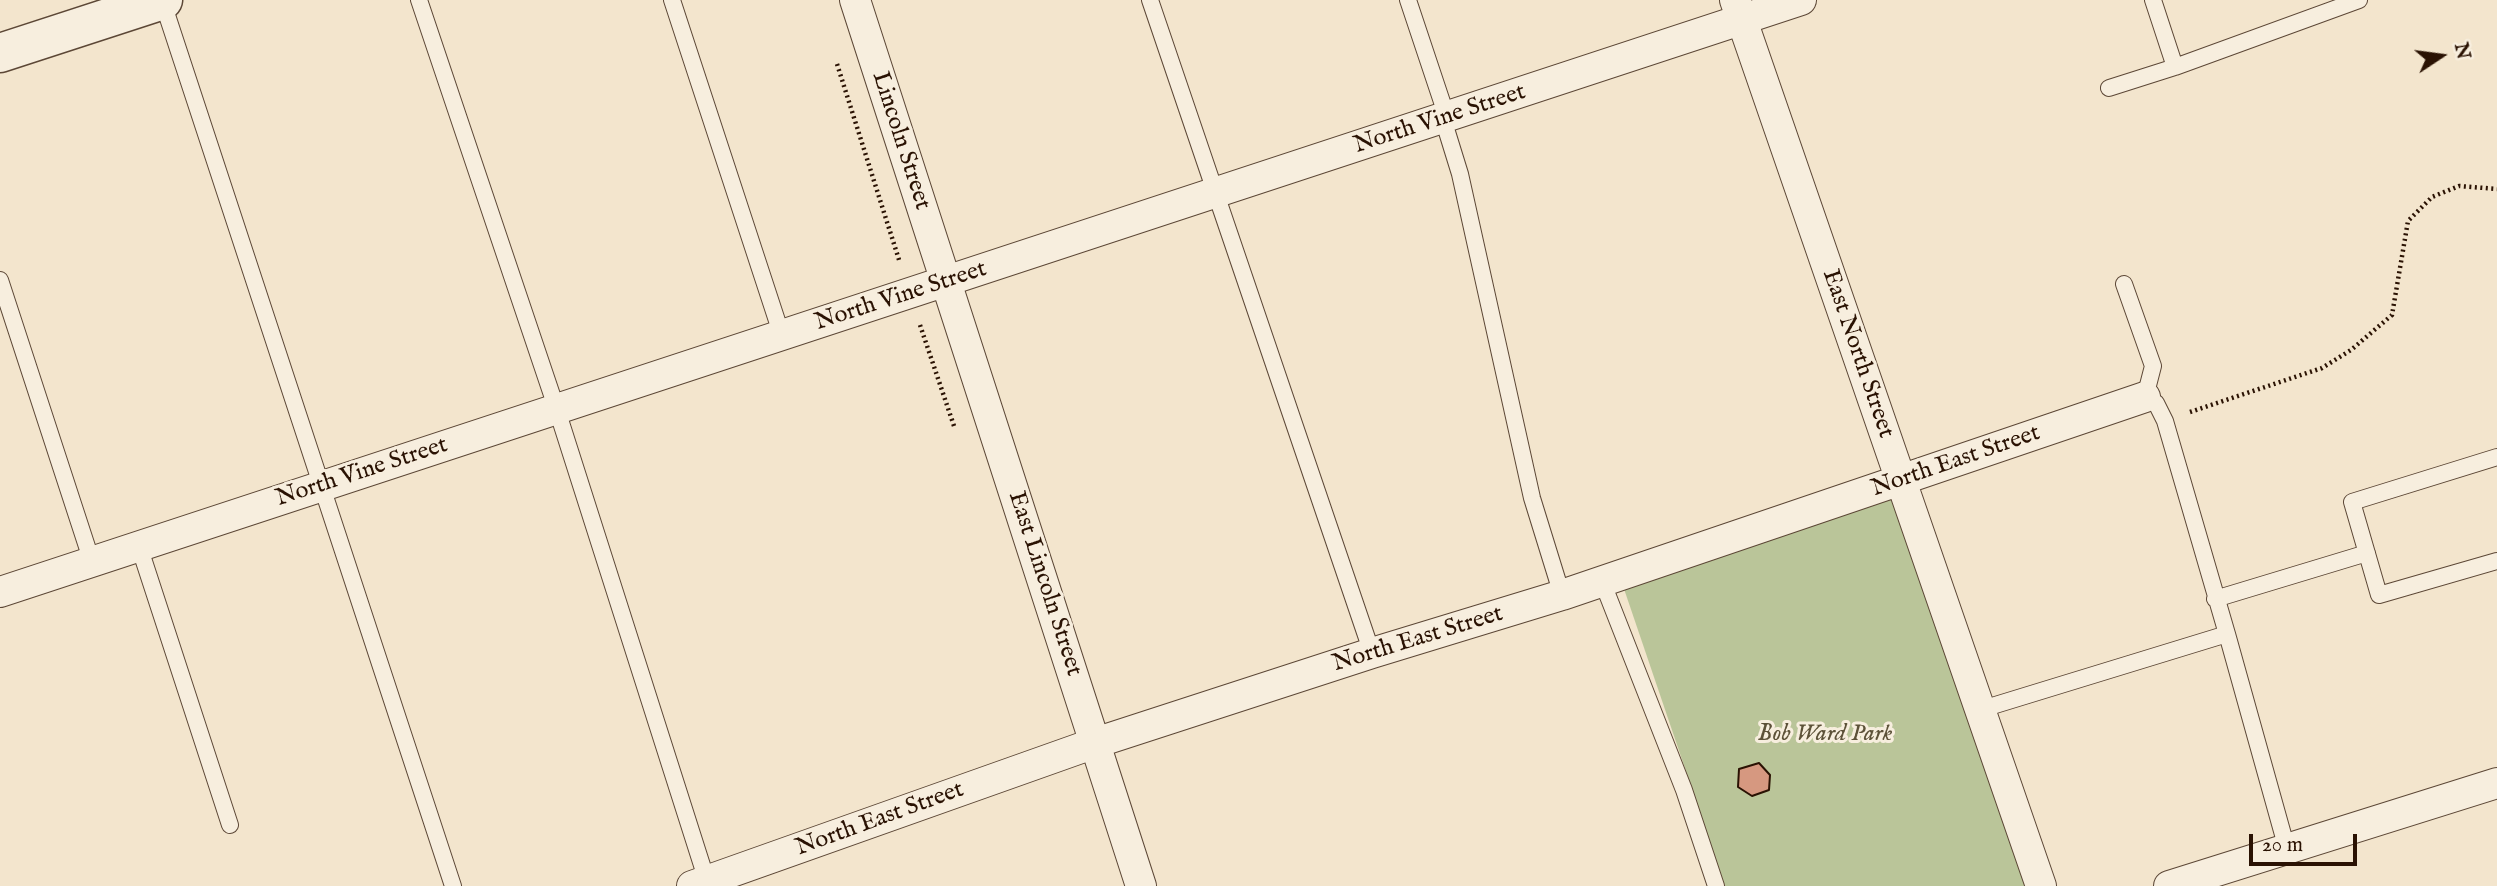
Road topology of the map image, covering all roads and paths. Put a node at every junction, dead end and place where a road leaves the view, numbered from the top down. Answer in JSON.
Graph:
{"nodes":[{"id":1,"x":163,"y":0,"type":"edge"},
{"id":2,"x":419,"y":0,"type":"edge"},
{"id":3,"x":672,"y":0,"type":"edge"},
{"id":4,"x":855,"y":0,"type":"edge"},
{"id":5,"x":1150,"y":0,"type":"edge"},
{"id":6,"x":1408,"y":0,"type":"edge"},
{"id":7,"x":1801,"y":0,"type":"edge"},
{"id":8,"x":2153,"y":0,"type":"edge"},
{"id":9,"x":2360,"y":0,"type":"edge"},
{"id":10,"x":1738,"y":10,"type":"edge"},
{"id":11,"x":0,"y":53,"type":"edge"},
{"id":12,"x":2175,"y":67,"type":"junction"},
{"id":13,"x":2109,"y":88,"type":"dead end"},
{"id":14,"x":1445,"y":118,"type":"junction"},
{"id":15,"x":1215,"y":194,"type":"junction"},
{"id":16,"x":0,"y":280,"type":"edge"},
{"id":17,"x":946,"y":283,"type":"junction"},
{"id":18,"x":2124,"y":284,"type":"dead end"},
{"id":19,"x":782,"y":336,"type":"junction"},
{"id":20,"x":2145,"y":397,"type":"junction"},
{"id":21,"x":557,"y":410,"type":"junction"},
{"id":22,"x":2497,"y":457,"type":"edge"},
{"id":23,"x":1901,"y":481,"type":"junction"},
{"id":24,"x":322,"y":486,"type":"junction"},
{"id":25,"x":139,"y":546,"type":"junction"},
{"id":26,"x":2367,"y":554,"type":"junction"},
{"id":27,"x":2497,"y":561,"type":"edge"},
{"id":28,"x":92,"y":562,"type":"junction"},
{"id":29,"x":1602,"y":581,"type":"junction"},
{"id":30,"x":0,"y":592,"type":"edge"},
{"id":31,"x":1562,"y":595,"type":"junction"},
{"id":32,"x":2215,"y":600,"type":"junction"},
{"id":33,"x":2227,"y":634,"type":"junction"},
{"id":34,"x":1372,"y":653,"type":"junction"},
{"id":35,"x":1979,"y":710,"type":"junction"},
{"id":36,"x":1095,"y":743,"type":"junction"},
{"id":37,"x":2497,"y":783,"type":"edge"},
{"id":38,"x":230,"y":825,"type":"dead end"},
{"id":39,"x":2287,"y":849,"type":"junction"},
{"id":40,"x":714,"y":882,"type":"edge"},
{"id":41,"x":453,"y":886,"type":"edge"},
{"id":42,"x":1141,"y":886,"type":"edge"},
{"id":43,"x":1716,"y":886,"type":"edge"},
{"id":44,"x":2040,"y":886,"type":"edge"},
{"id":45,"x":2169,"y":886,"type":"edge"}],
"edges":[{"from":1,"to":11,"type":"street"},
{"from":1,"to":24,"type":"lane"},
{"from":2,"to":21,"type":"lane"},
{"from":3,"to":19,"type":"lane"},
{"from":4,"to":17,"type":"street","name":"Lincoln Street"},
{"from":5,"to":15,"type":"lane"},
{"from":6,"to":14,"type":"lane"},
{"from":7,"to":10,"type":"street","name":"North Vine Street"},
{"from":8,"to":12,"type":"lane"},
{"from":9,"to":12,"type":"lane"},
{"from":10,"to":14,"type":"street","name":"North Vine Street"},
{"from":10,"to":23,"type":"street","name":"East North Street"},
{"from":12,"to":13,"type":"lane"},
{"from":14,"to":15,"type":"street","name":"North Vine Street"},
{"from":14,"to":31,"type":"lane"},
{"from":15,"to":17,"type":"street","name":"North Vine Street"},
{"from":15,"to":34,"type":"lane"},
{"from":16,"to":28,"type":"lane"},
{"from":17,"to":19,"type":"street","name":"North Vine Street"},
{"from":17,"to":36,"type":"street","name":"East Lincoln Street"},
{"from":18,"to":20,"type":"lane"},
{"from":19,"to":21,"type":"street","name":"North Vine Street"},
{"from":20,"to":23,"type":"street","name":"North East Street"},
{"from":20,"to":32,"type":"lane"},
{"from":21,"to":24,"type":"street","name":"North Vine Street"},
{"from":21,"to":40,"type":"lane"},
{"from":22,"to":26,"type":"lane"},
{"from":23,"to":29,"type":"street","name":"North East Street"},
{"from":23,"to":35,"type":"street","name":"East North Street"},
{"from":24,"to":25,"type":"street","name":"North Vine Street"},
{"from":24,"to":41,"type":"lane"},
{"from":25,"to":28,"type":"street","name":"North Vine Street"},
{"from":25,"to":38,"type":"lane"},
{"from":26,"to":27,"type":"lane"},
{"from":26,"to":32,"type":"lane"},
{"from":28,"to":30,"type":"street","name":"North Vine Street"},
{"from":29,"to":31,"type":"street","name":"North East Street"},
{"from":29,"to":43,"type":"lane"},
{"from":31,"to":34,"type":"street","name":"North East Street"},
{"from":32,"to":33,"type":"lane"},
{"from":33,"to":35,"type":"lane"},
{"from":33,"to":39,"type":"lane"},
{"from":34,"to":36,"type":"street","name":"North East Street"},
{"from":35,"to":44,"type":"street","name":"East North Street"},
{"from":36,"to":40,"type":"street","name":"North East Street"},
{"from":36,"to":42,"type":"street","name":"East Lincoln Street"},
{"from":37,"to":39,"type":"street"},
{"from":39,"to":45,"type":"street"}]}
